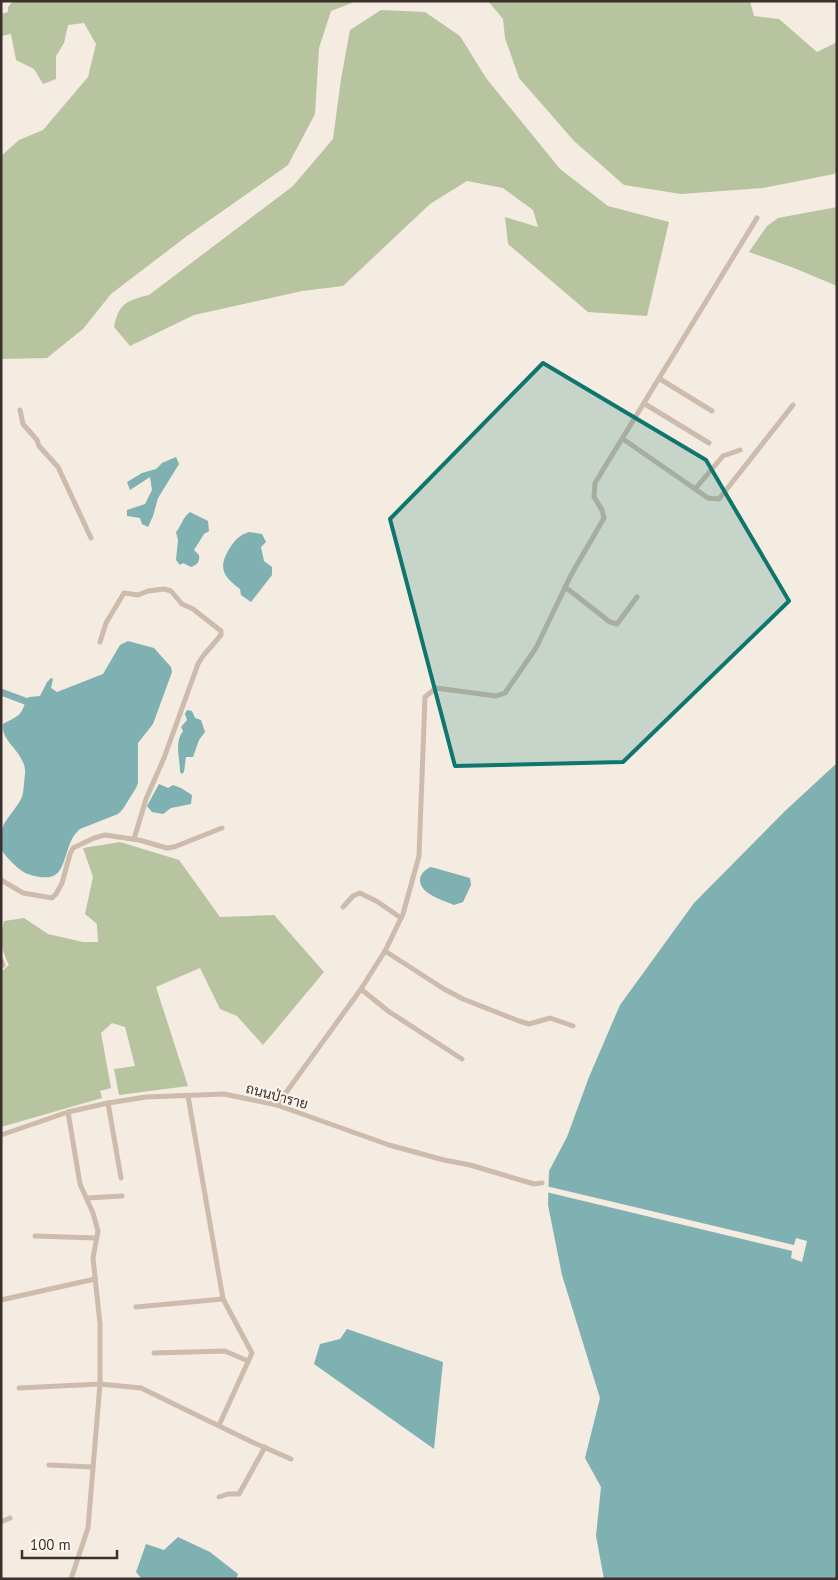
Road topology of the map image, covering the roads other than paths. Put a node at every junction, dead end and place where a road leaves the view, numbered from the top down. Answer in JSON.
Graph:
{"nodes":[{"id":1,"x":757,"y":218,"type":"dead end"},
{"id":2,"x":660,"y":379,"type":"junction"},
{"id":3,"x":645,"y":404,"type":"junction"},
{"id":4,"x":793,"y":405,"type":"dead end"},
{"id":5,"x":20,"y":410,"type":"dead end"},
{"id":6,"x":712,"y":411,"type":"dead end"},
{"id":7,"x":623,"y":439,"type":"junction"},
{"id":8,"x":709,"y":443,"type":"dead end"},
{"id":9,"x":740,"y":450,"type":"dead end"},
{"id":10,"x":695,"y":489,"type":"junction"},
{"id":11,"x":91,"y":538,"type":"dead end"},
{"id":12,"x":565,"y":588,"type":"junction"},
{"id":13,"x":637,"y":597,"type":"dead end"},
{"id":14,"x":100,"y":642,"type":"dead end"},
{"id":15,"x":222,"y":828,"type":"dead end"},
{"id":16,"x":134,"y":839,"type":"junction"},
{"id":17,"x":1,"y":880,"type":"edge"},
{"id":18,"x":343,"y":906,"type":"dead end"},
{"id":19,"x":401,"y":918,"type":"junction"},
{"id":20,"x":385,"y":950,"type":"junction"},
{"id":21,"x":1,"y":960,"type":"edge"},
{"id":22,"x":1,"y":967,"type":"edge"},
{"id":23,"x":361,"y":989,"type":"junction"},
{"id":24,"x":573,"y":1026,"type":"dead end"},
{"id":25,"x":462,"y":1059,"type":"dead end"},
{"id":26,"x":188,"y":1096,"type":"junction"},
{"id":27,"x":108,"y":1103,"type":"junction"},
{"id":28,"x":277,"y":1105,"type":"junction"},
{"id":29,"x":68,"y":1112,"type":"junction"},
{"id":30,"x":1,"y":1135,"type":"edge"},
{"id":31,"x":121,"y":1178,"type":"dead end"},
{"id":32,"x":542,"y":1183,"type":"dead end"},
{"id":33,"x":122,"y":1196,"type":"dead end"},
{"id":34,"x":87,"y":1198,"type":"junction"},
{"id":35,"x":35,"y":1236,"type":"dead end"},
{"id":36,"x":96,"y":1238,"type":"junction"},
{"id":37,"x":95,"y":1279,"type":"junction"},
{"id":38,"x":223,"y":1299,"type":"junction"},
{"id":39,"x":1,"y":1300,"type":"edge"},
{"id":40,"x":136,"y":1307,"type":"dead end"},
{"id":41,"x":154,"y":1353,"type":"dead end"},
{"id":42,"x":248,"y":1361,"type":"junction"},
{"id":43,"x":100,"y":1384,"type":"junction"},
{"id":44,"x":19,"y":1388,"type":"dead end"},
{"id":45,"x":220,"y":1423,"type":"dead end"},
{"id":46,"x":265,"y":1447,"type":"junction"},
{"id":47,"x":291,"y":1459,"type":"dead end"},
{"id":48,"x":49,"y":1465,"type":"dead end"},
{"id":49,"x":93,"y":1467,"type":"junction"},
{"id":50,"x":219,"y":1497,"type":"dead end"},
{"id":51,"x":10,"y":1518,"type":"dead end"},
{"id":52,"x":1,"y":1522,"type":"edge"},
{"id":53,"x":71,"y":1579,"type":"edge"}],
"edges":[{"from":1,"to":2,"type":"street"},
{"from":2,"to":3,"type":"street"},
{"from":2,"to":6,"type":"street"},
{"from":3,"to":7,"type":"street"},
{"from":3,"to":8,"type":"street"},
{"from":4,"to":10,"type":"street"},
{"from":5,"to":11,"type":"street"},
{"from":7,"to":10,"type":"street"},
{"from":7,"to":12,"type":"street"},
{"from":9,"to":10,"type":"street"},
{"from":12,"to":13,"type":"street"},
{"from":12,"to":19,"type":"street"},
{"from":14,"to":16,"type":"street"},
{"from":15,"to":16,"type":"street"},
{"from":16,"to":17,"type":"street"},
{"from":18,"to":19,"type":"street"},
{"from":19,"to":20,"type":"street"},
{"from":20,"to":23,"type":"street"},
{"from":20,"to":24,"type":"street"},
{"from":21,"to":22,"type":"street"},
{"from":23,"to":25,"type":"street"},
{"from":23,"to":28,"type":"street"},
{"from":26,"to":27,"type":"street","name":"ถนนป่าราย"},
{"from":26,"to":28,"type":"street","name":"ถนนป่าราย"},
{"from":26,"to":38,"type":"street"},
{"from":27,"to":29,"type":"street","name":"ถนนป่าราย"},
{"from":27,"to":31,"type":"street"},
{"from":28,"to":32,"type":"street","name":"ถนนป่าราย"},
{"from":29,"to":30,"type":"street","name":"ถนนป่าราย"},
{"from":29,"to":34,"type":"street"},
{"from":33,"to":34,"type":"street"},
{"from":34,"to":36,"type":"street"},
{"from":35,"to":36,"type":"street"},
{"from":36,"to":37,"type":"street"},
{"from":37,"to":39,"type":"street"},
{"from":37,"to":43,"type":"street"},
{"from":38,"to":40,"type":"street"},
{"from":38,"to":42,"type":"street"},
{"from":41,"to":42,"type":"street"},
{"from":42,"to":45,"type":"street"},
{"from":43,"to":44,"type":"street"},
{"from":43,"to":46,"type":"street"},
{"from":43,"to":49,"type":"street"},
{"from":46,"to":47,"type":"street"},
{"from":46,"to":50,"type":"street"},
{"from":48,"to":49,"type":"street"},
{"from":49,"to":53,"type":"street"},
{"from":51,"to":52,"type":"street"}]}
